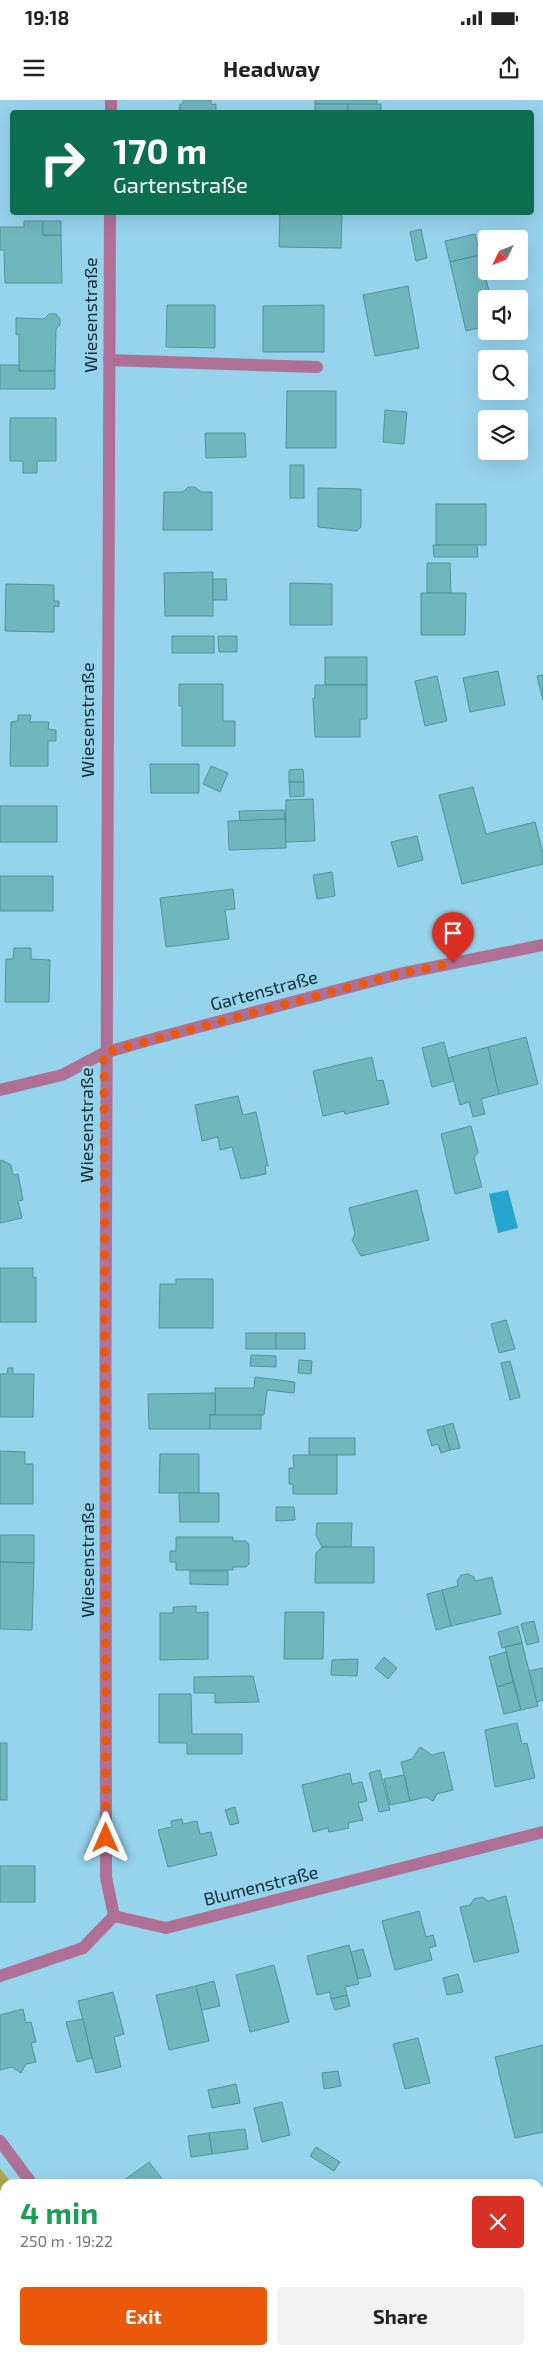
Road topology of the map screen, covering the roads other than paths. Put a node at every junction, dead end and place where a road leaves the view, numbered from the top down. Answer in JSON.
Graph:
{"nodes":[{"id":1,"x":110,"y":215,"type":"edge"},
{"id":2,"x":108,"y":360,"type":"junction"},
{"id":3,"x":317,"y":367,"type":"dead end"},
{"id":4,"x":543,"y":945,"type":"edge"},
{"id":5,"x":104,"y":1053,"type":"junction"},
{"id":6,"x":0,"y":1090,"type":"edge"},
{"id":7,"x":543,"y":1832,"type":"edge"},
{"id":8,"x":114,"y":1916,"type":"junction"},
{"id":9,"x":0,"y":1976,"type":"edge"},
{"id":10,"x":0,"y":2141,"type":"edge"},
{"id":11,"x":28,"y":2179,"type":"edge"}],
"edges":[{"from":1,"to":2,"type":"street","name":"Wiesenstraße"},
{"from":2,"to":3,"type":"street"},
{"from":2,"to":5,"type":"street","name":"Wiesenstraße"},
{"from":4,"to":5,"type":"street","name":"Gartenstraße"},
{"from":5,"to":6,"type":"street","name":"Gartenstraße"},
{"from":5,"to":8,"type":"street","name":"Wiesenstraße"},
{"from":7,"to":8,"type":"street","name":"Blumenstraße"},
{"from":8,"to":9,"type":"street"},
{"from":10,"to":11,"type":"street"}]}
